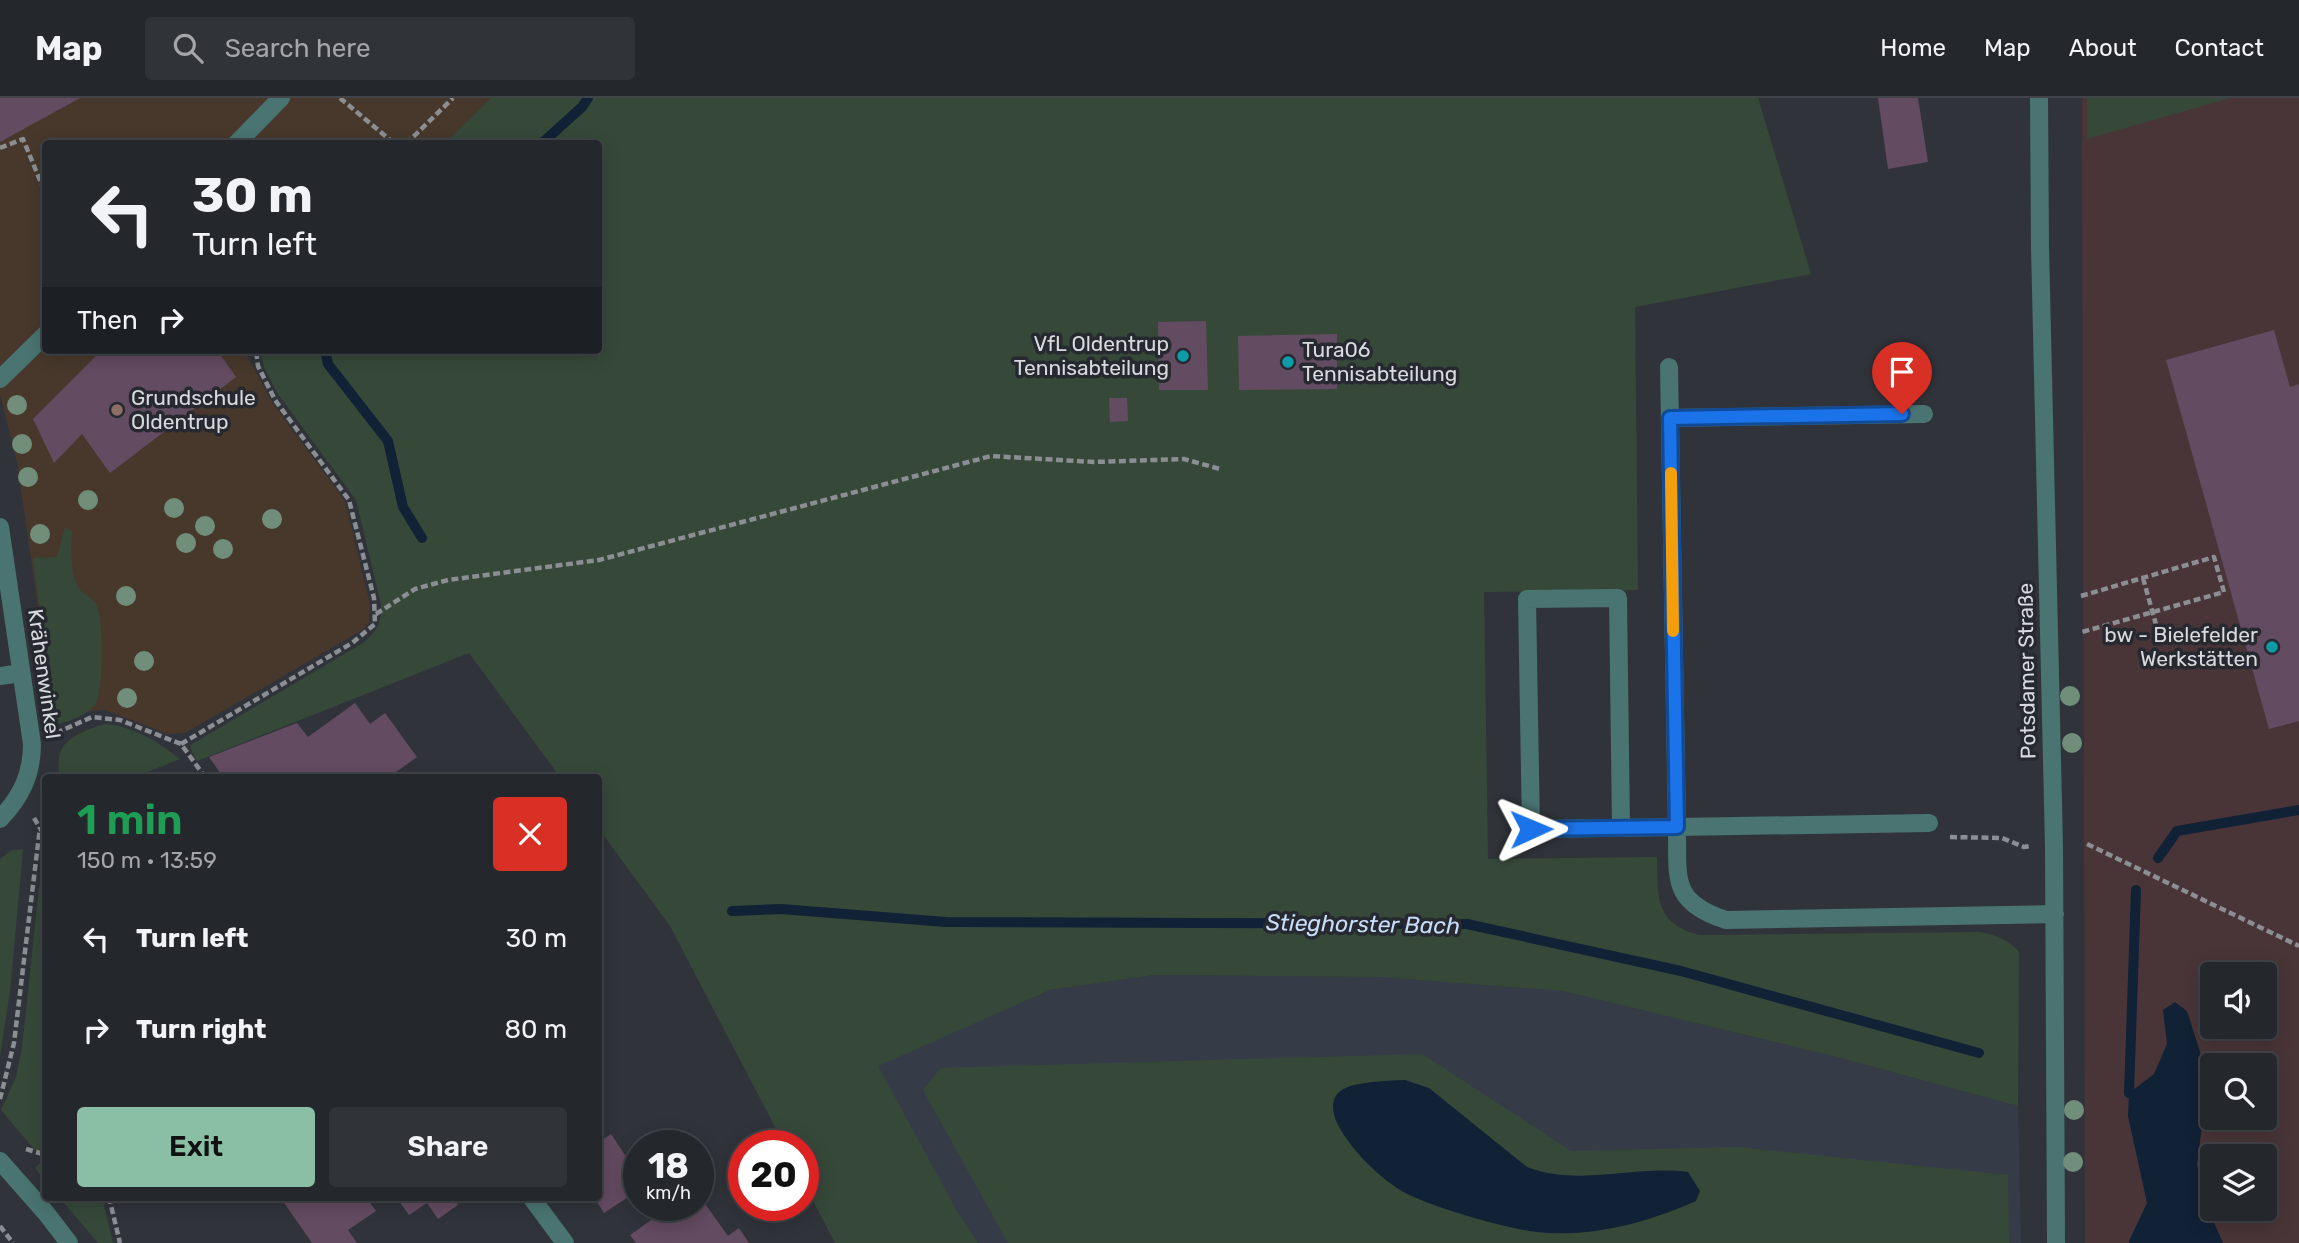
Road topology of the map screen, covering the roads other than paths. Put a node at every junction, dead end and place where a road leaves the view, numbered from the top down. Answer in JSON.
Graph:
{"nodes":[{"id":1,"x":281,"y":98,"type":"edge"},
{"id":2,"x":2039,"y":98,"type":"edge"},
{"id":3,"x":240,"y":140,"type":"edge"},
{"id":4,"x":42,"y":338,"type":"edge"},
{"id":5,"x":1669,"y":367,"type":"dead end"},
{"id":6,"x":0,"y":379,"type":"edge"},
{"id":7,"x":1924,"y":414,"type":"dead end"},
{"id":8,"x":1670,"y":418,"type":"junction"},
{"id":9,"x":0,"y":527,"type":"edge"},
{"id":10,"x":4,"y":571,"type":"edge"},
{"id":11,"x":21,"y":673,"type":"junction"},
{"id":12,"x":0,"y":676,"type":"edge"},
{"id":13,"x":0,"y":819,"type":"edge"},
{"id":14,"x":1929,"y":823,"type":"road end"},
{"id":15,"x":1621,"y":827,"type":"junction"},
{"id":16,"x":1677,"y":827,"type":"junction"},
{"id":17,"x":2055,"y":914,"type":"junction"},
{"id":18,"x":0,"y":1161,"type":"edge"},
{"id":19,"x":534,"y":1201,"type":"edge"},
{"id":20,"x":69,"y":1243,"type":"edge"},
{"id":21,"x":565,"y":1243,"type":"edge"},
{"id":22,"x":2056,"y":1243,"type":"edge"}],
"edges":[{"from":1,"to":3,"type":"street"},
{"from":2,"to":17,"type":"street","name":"Potsdamer Straße"},
{"from":4,"to":6,"type":"street"},
{"from":5,"to":8,"type":"street"},
{"from":7,"to":8,"type":"street"},
{"from":8,"to":16,"type":"street"},
{"from":9,"to":10,"type":"street","name":"Krähenwinkel"},
{"from":10,"to":11,"type":"street","name":"Krähenwinkel"},
{"from":11,"to":12,"type":"street"},
{"from":11,"to":13,"type":"street","name":"Krähenwinkel"},
{"from":14,"to":16,"type":"street"},
{"from":15,"to":15,"type":"street"},
{"from":15,"to":16,"type":"street"},
{"from":16,"to":17,"type":"street"},
{"from":17,"to":22,"type":"street","name":"Potsdamer Straße"},
{"from":18,"to":20,"type":"street"},
{"from":19,"to":21,"type":"street"}]}
